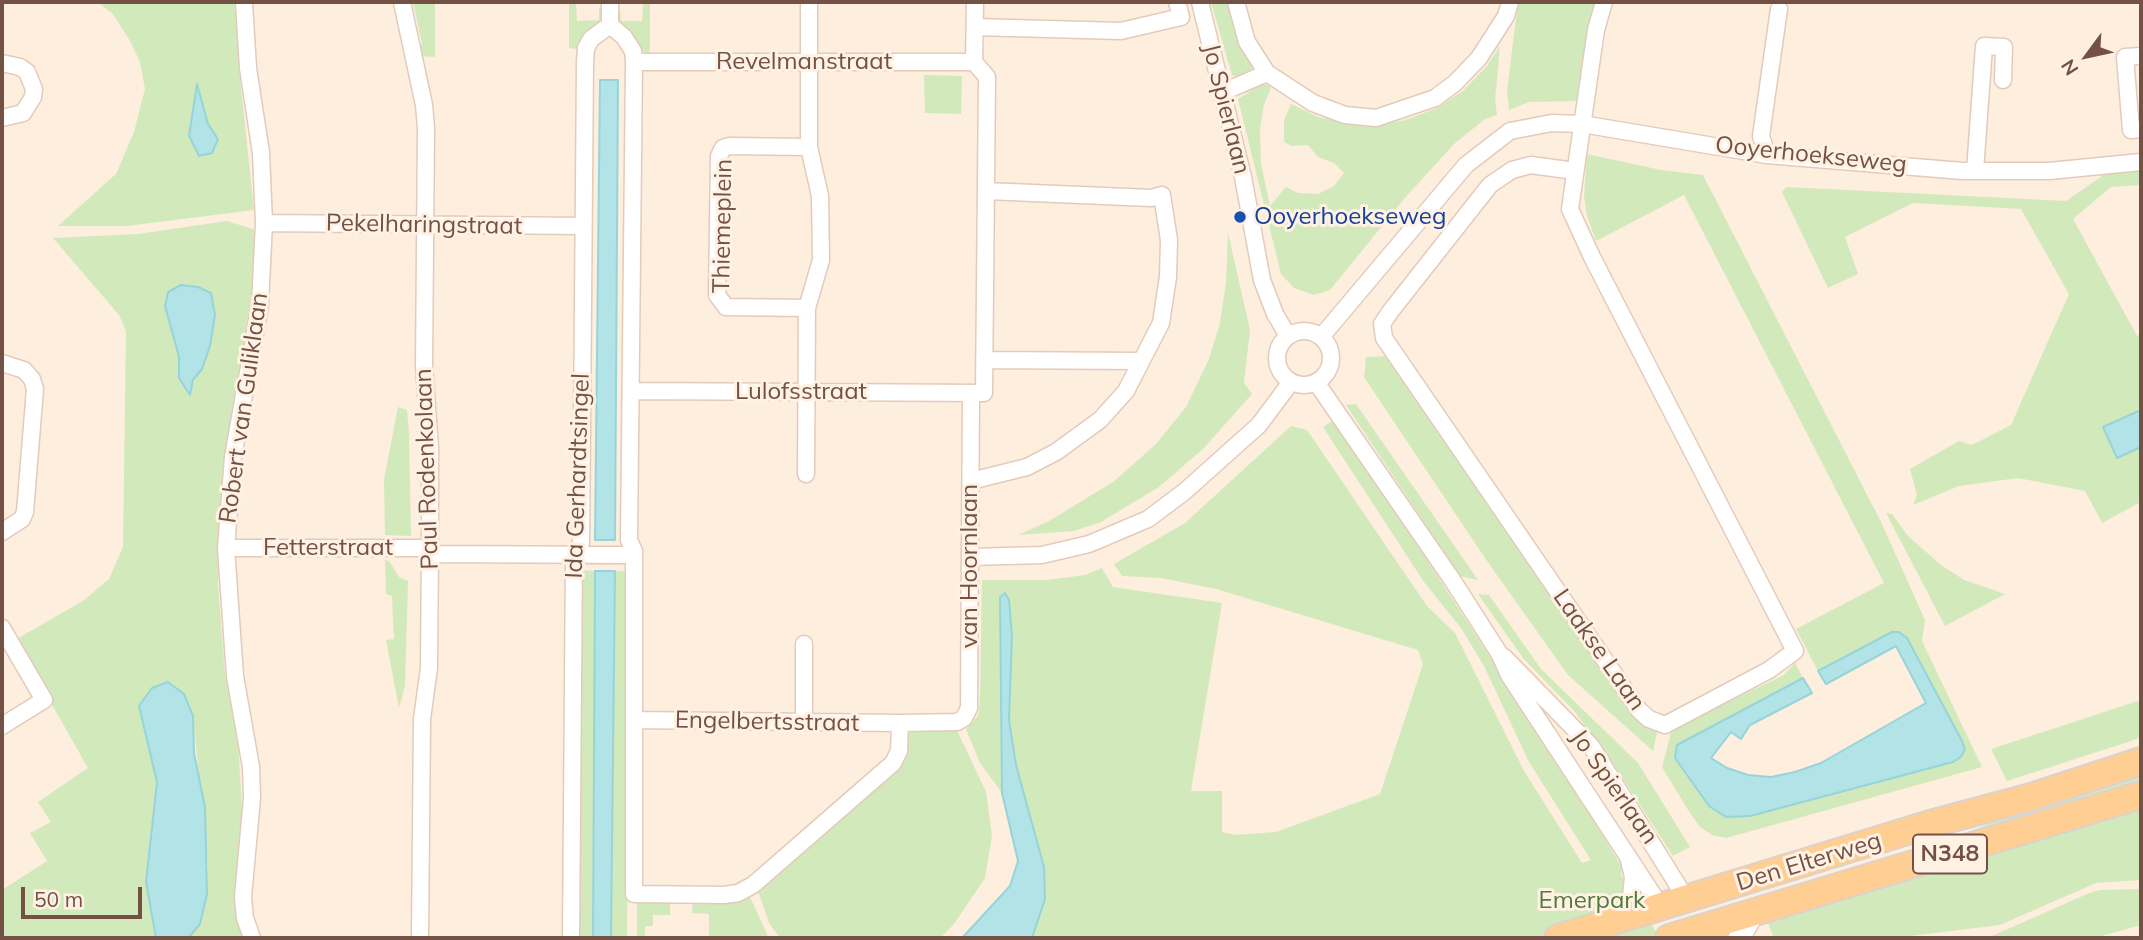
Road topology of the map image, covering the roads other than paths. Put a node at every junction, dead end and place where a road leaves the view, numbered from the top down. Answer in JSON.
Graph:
{"nodes":[{"id":1,"x":244,"y":2,"type":"edge"},
{"id":2,"x":402,"y":2,"type":"edge"},
{"id":3,"x":610,"y":2,"type":"edge"},
{"id":4,"x":809,"y":2,"type":"edge"},
{"id":5,"x":975,"y":2,"type":"edge"},
{"id":6,"x":1177,"y":2,"type":"edge"},
{"id":7,"x":1200,"y":2,"type":"edge"},
{"id":8,"x":1236,"y":2,"type":"edge"},
{"id":9,"x":1510,"y":2,"type":"edge"},
{"id":10,"x":1604,"y":2,"type":"edge"},
{"id":11,"x":1779,"y":9,"type":"dead end"},
{"id":12,"x":610,"y":25,"type":"junction"},
{"id":13,"x":975,"y":27,"type":"junction"},
{"id":14,"x":2141,"y":56,"type":"edge"},
{"id":15,"x":634,"y":62,"type":"junction"},
{"id":16,"x":974,"y":62,"type":"junction"},
{"id":17,"x":2,"y":63,"type":"edge"},
{"id":18,"x":809,"y":63,"type":"junction"},
{"id":19,"x":1267,"y":73,"type":"junction"},
{"id":20,"x":2003,"y":80,"type":"dead end"},
{"id":21,"x":1223,"y":92,"type":"junction"},
{"id":22,"x":2,"y":118,"type":"edge"},
{"id":23,"x":1583,"y":124,"type":"junction"},
{"id":24,"x":2141,"y":129,"type":"edge"},
{"id":25,"x":809,"y":147,"type":"junction"},
{"id":26,"x":1767,"y":155,"type":"junction"},
{"id":27,"x":2141,"y":162,"type":"edge"},
{"id":28,"x":1575,"y":171,"type":"junction"},
{"id":29,"x":1975,"y":171,"type":"junction"},
{"id":30,"x":986,"y":191,"type":"junction"},
{"id":31,"x":264,"y":223,"type":"junction"},
{"id":32,"x":425,"y":225,"type":"junction"},
{"id":33,"x":583,"y":226,"type":"junction"},
{"id":34,"x":807,"y":309,"type":"junction"},
{"id":35,"x":1289,"y":336,"type":"junction"},
{"id":36,"x":1321,"y":337,"type":"junction"},
{"id":37,"x":984,"y":360,"type":"junction"},
{"id":38,"x":1141,"y":362,"type":"junction"},
{"id":39,"x":2,"y":363,"type":"edge"},
{"id":40,"x":1291,"y":382,"type":"junction"},
{"id":41,"x":1317,"y":382,"type":"junction"},
{"id":42,"x":631,"y":391,"type":"junction"},
{"id":43,"x":806,"y":391,"type":"junction"},
{"id":44,"x":971,"y":393,"type":"junction"},
{"id":45,"x":806,"y":474,"type":"dead end"},
{"id":46,"x":971,"y":481,"type":"junction"},
{"id":47,"x":2,"y":532,"type":"edge"},
{"id":48,"x":226,"y":548,"type":"junction"},
{"id":49,"x":430,"y":551,"type":"junction"},
{"id":50,"x":574,"y":555,"type":"junction"},
{"id":51,"x":626,"y":555,"type":"junction"},
{"id":52,"x":970,"y":556,"type":"junction"},
{"id":53,"x":2,"y":628,"type":"edge"},
{"id":54,"x":804,"y":643,"type":"dead end"},
{"id":55,"x":1499,"y":653,"type":"junction"},
{"id":56,"x":634,"y":720,"type":"junction"},
{"id":57,"x":804,"y":722,"type":"junction"},
{"id":58,"x":900,"y":723,"type":"junction"},
{"id":59,"x":2,"y":726,"type":"edge"},
{"id":60,"x":2141,"y":761,"type":"edge"},
{"id":61,"x":2141,"y":795,"type":"edge"},
{"id":62,"x":1627,"y":851,"type":"junction"},
{"id":63,"x":1687,"y":900,"type":"junction"},
{"id":64,"x":1661,"y":907,"type":"junction"},
{"id":65,"x":1754,"y":914,"type":"junction"},
{"id":66,"x":1619,"y":919,"type":"junction"},
{"id":67,"x":1689,"y":936,"type":"edge"},
{"id":68,"x":251,"y":938,"type":"edge"},
{"id":69,"x":420,"y":938,"type":"edge"},
{"id":70,"x":571,"y":938,"type":"edge"},
{"id":71,"x":1558,"y":938,"type":"edge"},
{"id":72,"x":1739,"y":938,"type":"edge"}],
"edges":[{"from":1,"to":31,"type":"street","name":"Robert van Guliklaan"},
{"from":2,"to":32,"type":"street","name":"Paul Rodenkolaan"},
{"from":3,"to":12,"type":"street"},
{"from":4,"to":18,"type":"street"},
{"from":5,"to":13,"type":"street"},
{"from":6,"to":13,"type":"street"},
{"from":7,"to":21,"type":"street","name":"Jo Spierlaan"},
{"from":8,"to":19,"type":"street"},
{"from":9,"to":19,"type":"street"},
{"from":10,"to":23,"type":"street","name":"Laakse Laan"},
{"from":11,"to":26,"type":"street"},
{"from":12,"to":15,"type":"street","name":"Ida Gerhardtsingel"},
{"from":12,"to":33,"type":"street","name":"Ida Gerhardtsingel"},
{"from":13,"to":16,"type":"street"},
{"from":14,"to":24,"type":"street"},
{"from":15,"to":18,"type":"street","name":"Revelmanstraat"},
{"from":15,"to":42,"type":"street","name":"Ida Gerhardtsingel"},
{"from":16,"to":18,"type":"street","name":"Revelmanstraat"},
{"from":16,"to":30,"type":"street"},
{"from":17,"to":22,"type":"street"},
{"from":18,"to":25,"type":"street"},
{"from":19,"to":21,"type":"street"},
{"from":20,"to":29,"type":"street"},
{"from":21,"to":35,"type":"street","name":"Jo Spierlaan"},
{"from":23,"to":26,"type":"street","name":"Ooyerhoekseweg"},
{"from":23,"to":28,"type":"street","name":"Laakse Laan"},
{"from":23,"to":36,"type":"street","name":"Ooyerhoekseweg"},
{"from":25,"to":34,"type":"street"},
{"from":25,"to":34,"type":"street","name":"Thiemeplein"},
{"from":26,"to":29,"type":"street","name":"Ooyerhoekseweg"},
{"from":27,"to":29,"type":"street","name":"Ooyerhoekseweg"},
{"from":28,"to":28,"type":"street","name":"Laakse Laan"},
{"from":30,"to":37,"type":"street"},
{"from":30,"to":38,"type":"street"},
{"from":31,"to":32,"type":"street","name":"Pekelharingstraat"},
{"from":31,"to":48,"type":"street","name":"Robert van Guliklaan"},
{"from":32,"to":33,"type":"street","name":"Pekelharingstraat"},
{"from":32,"to":49,"type":"street","name":"Paul Rodenkolaan"},
{"from":33,"to":50,"type":"street","name":"Ida Gerhardtsingel"},
{"from":34,"to":43,"type":"street"},
{"from":35,"to":36,"type":"street"},
{"from":35,"to":40,"type":"street"},
{"from":36,"to":41,"type":"street"},
{"from":37,"to":38,"type":"street"},
{"from":37,"to":44,"type":"street"},
{"from":38,"to":46,"type":"street"},
{"from":39,"to":47,"type":"street"},
{"from":40,"to":41,"type":"street"},
{"from":40,"to":52,"type":"street"},
{"from":41,"to":55,"type":"street","name":"Jo Spierlaan"},
{"from":42,"to":43,"type":"street","name":"Lulofsstraat"},
{"from":42,"to":51,"type":"street","name":"Ida Gerhardtsingel"},
{"from":43,"to":44,"type":"street","name":"Lulofsstraat"},
{"from":43,"to":45,"type":"street"},
{"from":44,"to":46,"type":"street","name":"van Hoornlaan"},
{"from":46,"to":52,"type":"street","name":"van Hoornlaan"},
{"from":48,"to":49,"type":"street","name":"Fetterstraat"},
{"from":48,"to":68,"type":"street","name":"Robert van Guliklaan"},
{"from":49,"to":50,"type":"street","name":"Fetterstraat"},
{"from":49,"to":69,"type":"street","name":"Paul Rodenkolaan"},
{"from":50,"to":51,"type":"street","name":"Fetterstraat"},
{"from":50,"to":70,"type":"street","name":"Ida Gerhardtsingel"},
{"from":51,"to":56,"type":"street","name":"Ida Gerhardtsingel"},
{"from":52,"to":58,"type":"street","name":"van Hoornlaan"},
{"from":53,"to":59,"type":"street"},
{"from":54,"to":57,"type":"street"},
{"from":55,"to":62,"type":"street","name":"Jo Spierlaan"},
{"from":55,"to":63,"type":"street","name":"Jo Spierlaan"},
{"from":56,"to":57,"type":"street","name":"Engelbertsstraat"},
{"from":56,"to":58,"type":"street","name":"Ida Gerhardtsingel"},
{"from":57,"to":58,"type":"street","name":"Engelbertsstraat"},
{"from":60,"to":63,"type":"main road","name":"Den Elterweg","number":"N348"},
{"from":61,"to":65,"type":"main road","name":"Den Elterweg","number":"N348"},
{"from":62,"to":64,"type":"street","name":"Jo Spierlaan"},
{"from":62,"to":66,"type":"street","name":"Jo Spierlaan"},
{"from":63,"to":64,"type":"main road","name":"Den Elterweg","number":"N348"},
{"from":63,"to":67,"type":"street"},
{"from":64,"to":66,"type":"main road","name":"Den Elterweg","number":"N348"},
{"from":64,"to":67,"type":"street"},
{"from":65,"to":67,"type":"main road","name":"Den Elterweg","number":"N348"},
{"from":65,"to":72,"type":"street"},
{"from":66,"to":71,"type":"main road","name":"Den Elterweg","number":"N348"}]}
